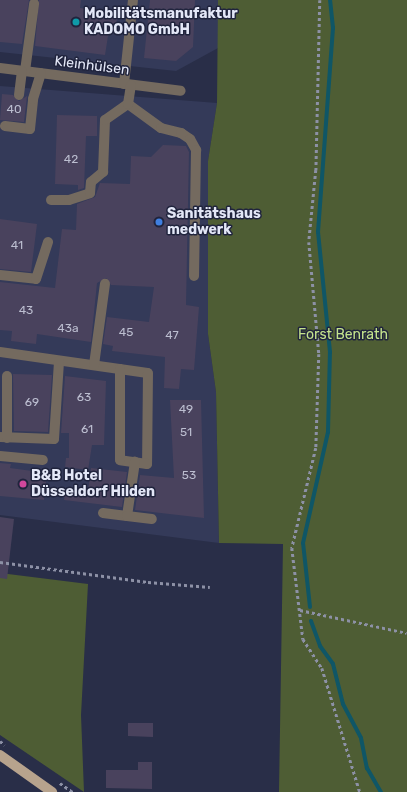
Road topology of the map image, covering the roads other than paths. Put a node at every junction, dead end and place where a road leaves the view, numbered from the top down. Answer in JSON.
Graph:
{"nodes":[{"id":1,"x":133,"y":0,"type":"edge"},
{"id":2,"x":34,"y":4,"type":"dead end"},
{"id":3,"x":0,"y":68,"type":"edge"},
{"id":4,"x":24,"y":71,"type":"junction"},
{"id":5,"x":41,"y":73,"type":"junction"},
{"id":6,"x":127,"y":84,"type":"junction"},
{"id":7,"x":181,"y":91,"type":"dead end"},
{"id":8,"x":19,"y":95,"type":"dead end"},
{"id":9,"x":128,"y":104,"type":"junction"},
{"id":10,"x":5,"y":126,"type":"dead end"},
{"id":11,"x":51,"y":200,"type":"dead end"},
{"id":12,"x":48,"y":242,"type":"dead end"},
{"id":13,"x":0,"y":275,"type":"edge"},
{"id":14,"x":194,"y":276,"type":"dead end"},
{"id":15,"x":105,"y":284,"type":"dead end"},
{"id":16,"x":0,"y":352,"type":"edge"},
{"id":17,"x":59,"y":360,"type":"junction"},
{"id":18,"x":94,"y":365,"type":"junction"},
{"id":19,"x":120,"y":369,"type":"junction"},
{"id":20,"x":7,"y":376,"type":"dead end"},
{"id":21,"x":3,"y":438,"type":"edge"},
{"id":22,"x":0,"y":456,"type":"edge"},
{"id":23,"x":43,"y":460,"type":"dead end"},
{"id":24,"x":135,"y":462,"type":"junction"},
{"id":25,"x":103,"y":513,"type":"dead end"},
{"id":26,"x":127,"y":516,"type":"junction"},
{"id":27,"x":152,"y":519,"type":"dead end"},
{"id":28,"x":0,"y":755,"type":"edge"},
{"id":29,"x":52,"y":792,"type":"edge"}],
"edges":[{"from":1,"to":6,"type":"street"},
{"from":2,"to":4,"type":"street"},
{"from":3,"to":4,"type":"street","name":"Kleinhülsen"},
{"from":4,"to":5,"type":"street","name":"Kleinhülsen"},
{"from":4,"to":8,"type":"street"},
{"from":5,"to":6,"type":"street","name":"Kleinhülsen"},
{"from":5,"to":10,"type":"street"},
{"from":6,"to":7,"type":"street","name":"Kleinhülsen"},
{"from":6,"to":9,"type":"street"},
{"from":9,"to":11,"type":"street"},
{"from":9,"to":14,"type":"street"},
{"from":12,"to":13,"type":"street"},
{"from":15,"to":18,"type":"street"},
{"from":16,"to":17,"type":"street"},
{"from":17,"to":18,"type":"street"},
{"from":17,"to":21,"type":"street"},
{"from":18,"to":19,"type":"street"},
{"from":19,"to":24,"type":"street"},
{"from":19,"to":24,"type":"street"},
{"from":20,"to":21,"type":"street"},
{"from":22,"to":23,"type":"street"},
{"from":24,"to":26,"type":"street"},
{"from":25,"to":26,"type":"street"},
{"from":26,"to":27,"type":"street"},
{"from":28,"to":29,"type":"main road"}]}
